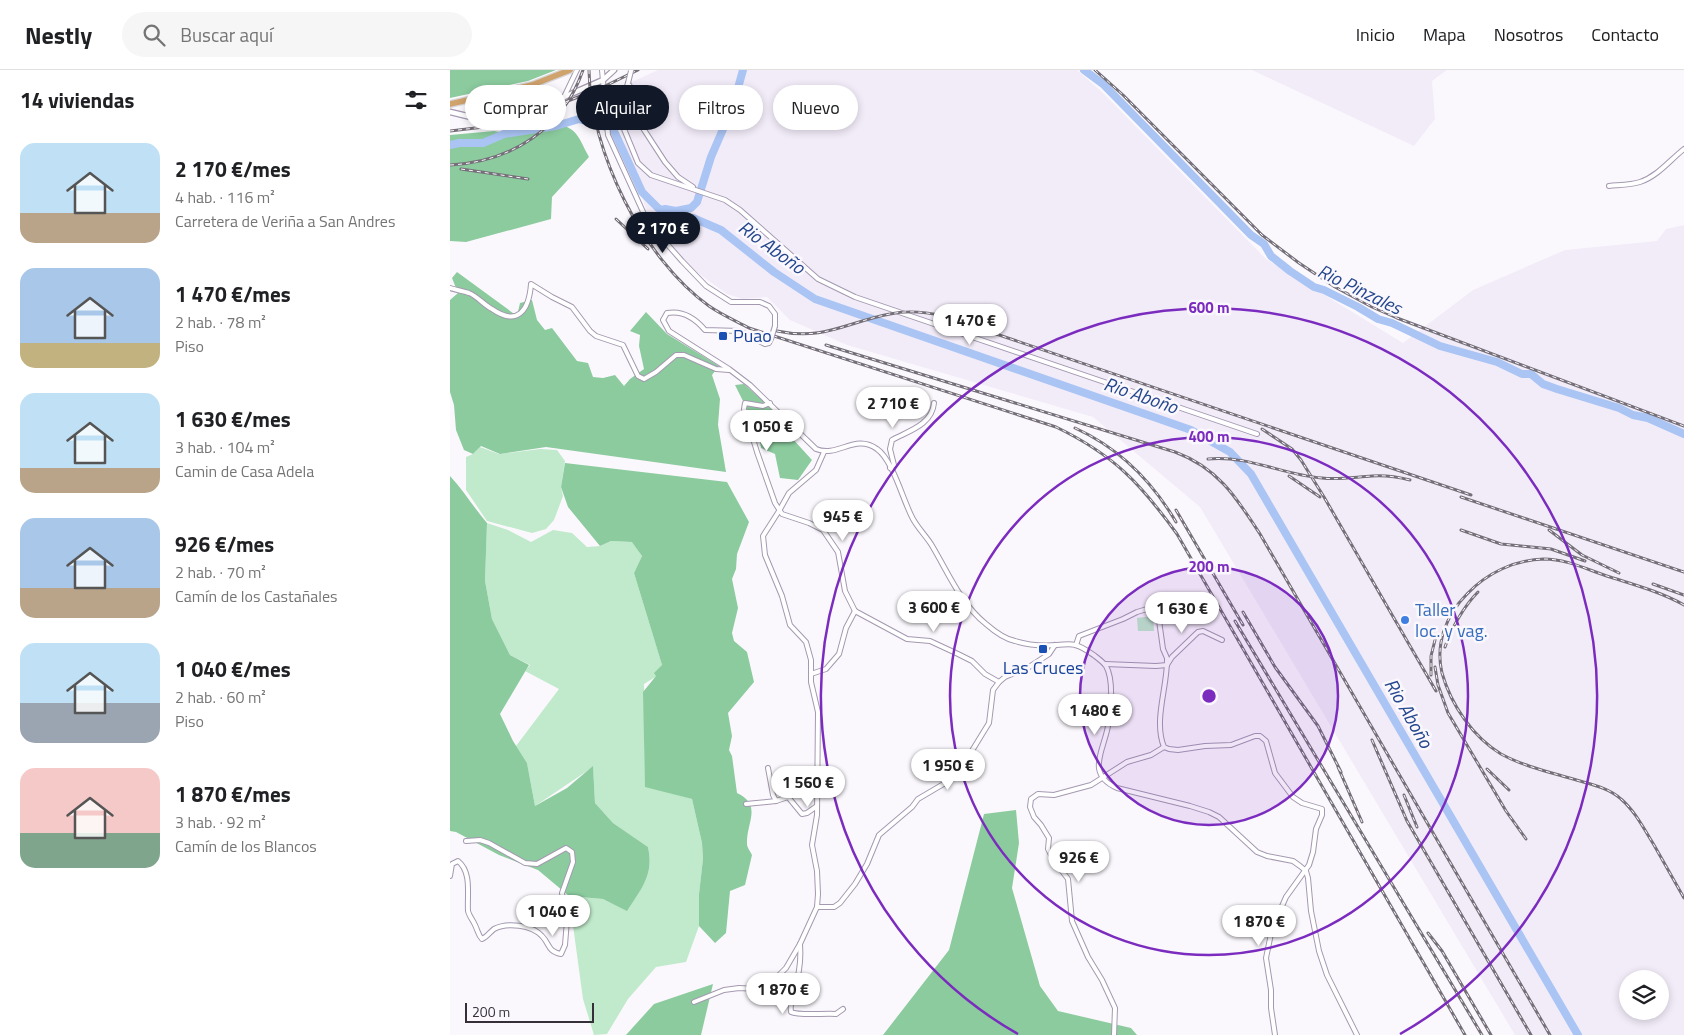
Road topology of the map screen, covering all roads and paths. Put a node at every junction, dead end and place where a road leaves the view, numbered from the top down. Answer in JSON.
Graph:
{"nodes":[{"id":1,"x":570,"y":70,"type":"edge"},
{"id":2,"x":577,"y":70,"type":"edge"},
{"id":3,"x":602,"y":70,"type":"edge"},
{"id":4,"x":614,"y":70,"type":"edge"},
{"id":5,"x":631,"y":70,"type":"edge"},
{"id":6,"x":603,"y":80,"type":"junction"},
{"id":7,"x":628,"y":83,"type":"junction"},
{"id":8,"x":566,"y":93,"type":"edge"},
{"id":9,"x":566,"y":96,"type":"edge"},
{"id":10,"x":450,"y":104,"type":"edge"},
{"id":11,"x":450,"y":112,"type":"edge"},
{"id":12,"x":465,"y":116,"type":"edge"},
{"id":13,"x":1684,"y":149,"type":"edge"},
{"id":14,"x":1609,"y":186,"type":"dead end"},
{"id":15,"x":698,"y":190,"type":"junction"},
{"id":16,"x":450,"y":288,"type":"edge"},
{"id":17,"x":731,"y":370,"type":"junction"},
{"id":18,"x":770,"y":403,"type":"junction"},
{"id":19,"x":934,"y":404,"type":"dead end"},
{"id":20,"x":1256,"y":434,"type":"dead end"},
{"id":21,"x":824,"y":452,"type":"junction"},
{"id":22,"x":890,"y":468,"type":"junction"},
{"id":23,"x":779,"y":511,"type":"junction"},
{"id":24,"x":855,"y":611,"type":"junction"},
{"id":25,"x":1222,"y":640,"type":"dead end"},
{"id":26,"x":1055,"y":645,"type":"junction"},
{"id":27,"x":1076,"y":645,"type":"junction"},
{"id":28,"x":1105,"y":664,"type":"junction"},
{"id":29,"x":1167,"y":665,"type":"junction"},
{"id":30,"x":811,"y":674,"type":"junction"},
{"id":31,"x":999,"y":682,"type":"junction"},
{"id":32,"x":1164,"y":747,"type":"junction"},
{"id":33,"x":768,"y":768,"type":"dead end"},
{"id":34,"x":1103,"y":778,"type":"junction"},
{"id":35,"x":776,"y":801,"type":"junction"},
{"id":36,"x":746,"y":804,"type":"dead end"},
{"id":37,"x":817,"y":806,"type":"junction"},
{"id":38,"x":466,"y":841,"type":"dead end"},
{"id":39,"x":1306,"y":871,"type":"junction"},
{"id":40,"x":450,"y":876,"type":"edge"},
{"id":41,"x":817,"y":907,"type":"junction"},
{"id":42,"x":800,"y":944,"type":"junction"},
{"id":43,"x":694,"y":1002,"type":"dead end"},
{"id":44,"x":843,"y":1009,"type":"dead end"},
{"id":45,"x":1114,"y":1035,"type":"edge"},
{"id":46,"x":1275,"y":1035,"type":"edge"},
{"id":47,"x":1357,"y":1035,"type":"edge"}],
"edges":[{"from":1,"to":10,"type":"highway"},
{"from":2,"to":8,"type":"street"},
{"from":3,"to":6,"type":"street"},
{"from":4,"to":6,"type":"street"},
{"from":5,"to":7,"type":"street","bridge":true},
{"from":6,"to":9,"type":"street"},
{"from":6,"to":17,"type":"street","bridge":true},
{"from":7,"to":15,"type":"street"},
{"from":7,"to":15,"type":"street"},
{"from":11,"to":12,"type":"street"},
{"from":13,"to":14,"type":"street"},
{"from":15,"to":20,"type":"street"},
{"from":16,"to":17,"type":"street"},
{"from":17,"to":18,"type":"street"},
{"from":18,"to":21,"type":"street"},
{"from":18,"to":23,"type":"street"},
{"from":19,"to":22,"type":"street"},
{"from":21,"to":22,"type":"street"},
{"from":21,"to":23,"type":"street"},
{"from":22,"to":26,"type":"street"},
{"from":23,"to":24,"type":"street"},
{"from":23,"to":30,"type":"street"},
{"from":24,"to":30,"type":"street"},
{"from":24,"to":31,"type":"street"},
{"from":25,"to":29,"type":"street"},
{"from":26,"to":27,"type":"street"},
{"from":26,"to":31,"type":"street"},
{"from":27,"to":28,"type":"street"},
{"from":27,"to":29,"type":"street"},
{"from":28,"to":29,"type":"street"},
{"from":28,"to":34,"type":"street"},
{"from":29,"to":32,"type":"street"},
{"from":30,"to":37,"type":"street"},
{"from":31,"to":41,"type":"street"},
{"from":32,"to":34,"type":"street"},
{"from":32,"to":39,"type":"street"},
{"from":33,"to":35,"type":"street"},
{"from":34,"to":39,"type":"street"},
{"from":34,"to":45,"type":"street"},
{"from":35,"to":36,"type":"street"},
{"from":35,"to":37,"type":"street"},
{"from":37,"to":41,"type":"street"},
{"from":38,"to":40,"type":"street"},
{"from":39,"to":46,"type":"street"},
{"from":39,"to":47,"type":"street"},
{"from":41,"to":42,"type":"street"},
{"from":42,"to":43,"type":"street"},
{"from":42,"to":44,"type":"street"}]}
